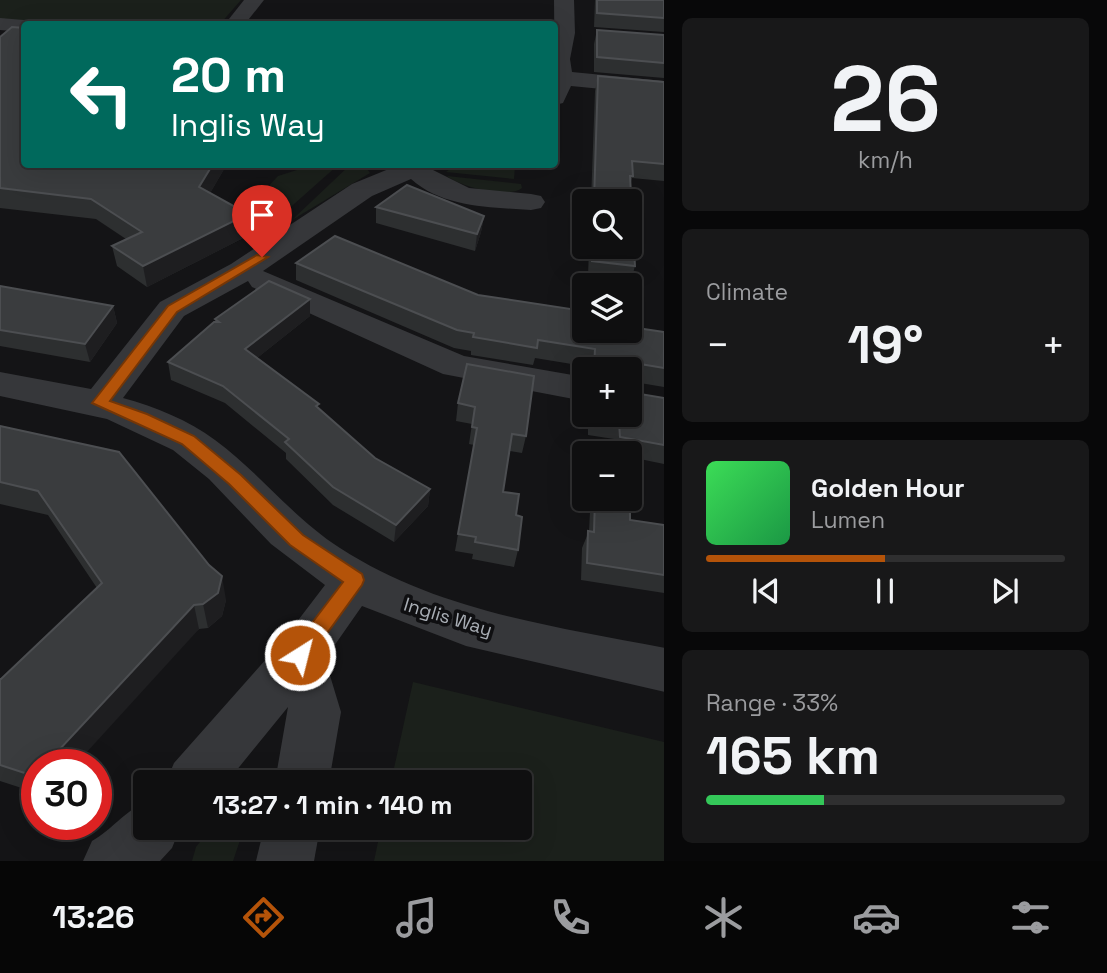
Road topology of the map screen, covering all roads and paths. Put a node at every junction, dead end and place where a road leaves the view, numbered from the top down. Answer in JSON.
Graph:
{"nodes":[{"id":1,"x":254,"y":0,"type":"edge"},
{"id":2,"x":564,"y":0,"type":"edge"},
{"id":3,"x":237,"y":21,"type":"edge"},
{"id":4,"x":565,"y":33,"type":"junction"},
{"id":5,"x":589,"y":35,"type":"dead end"},
{"id":6,"x":558,"y":74,"type":"edge"},
{"id":7,"x":664,"y":88,"type":"edge"},
{"id":8,"x":417,"y":168,"type":"edge"},
{"id":9,"x":421,"y":168,"type":"edge"},
{"id":10,"x":531,"y":202,"type":"dead end"},
{"id":11,"x":242,"y":271,"type":"junction"},
{"id":12,"x":0,"y":384,"type":"edge"},
{"id":13,"x":572,"y":387,"type":"edge"},
{"id":14,"x":100,"y":403,"type":"junction"},
{"id":15,"x":355,"y":580,"type":"junction"},
{"id":16,"x":300,"y":655,"type":"junction"},
{"id":17,"x":664,"y":670,"type":"edge"},
{"id":18,"x":203,"y":770,"type":"edge"},
{"id":19,"x":304,"y":770,"type":"edge"},
{"id":20,"x":289,"y":840,"type":"edge"},
{"id":21,"x":285,"y":861,"type":"edge"}],
"edges":[{"from":1,"to":3,"type":"street"},
{"from":2,"to":4,"type":"street"},
{"from":4,"to":5,"type":"street"},
{"from":4,"to":6,"type":"street"},
{"from":6,"to":7,"type":"street"},
{"from":8,"to":11,"type":"street"},
{"from":9,"to":10,"type":"street"},
{"from":11,"to":13,"type":"street"},
{"from":11,"to":14,"type":"street"},
{"from":12,"to":14,"type":"street","name":"Inglis Way"},
{"from":14,"to":15,"type":"street","name":"Inglis Way"},
{"from":15,"to":16,"type":"street"},
{"from":15,"to":17,"type":"street","name":"Inglis Way"},
{"from":16,"to":18,"type":"street"},
{"from":16,"to":19,"type":"street"},
{"from":20,"to":21,"type":"street"}]}
